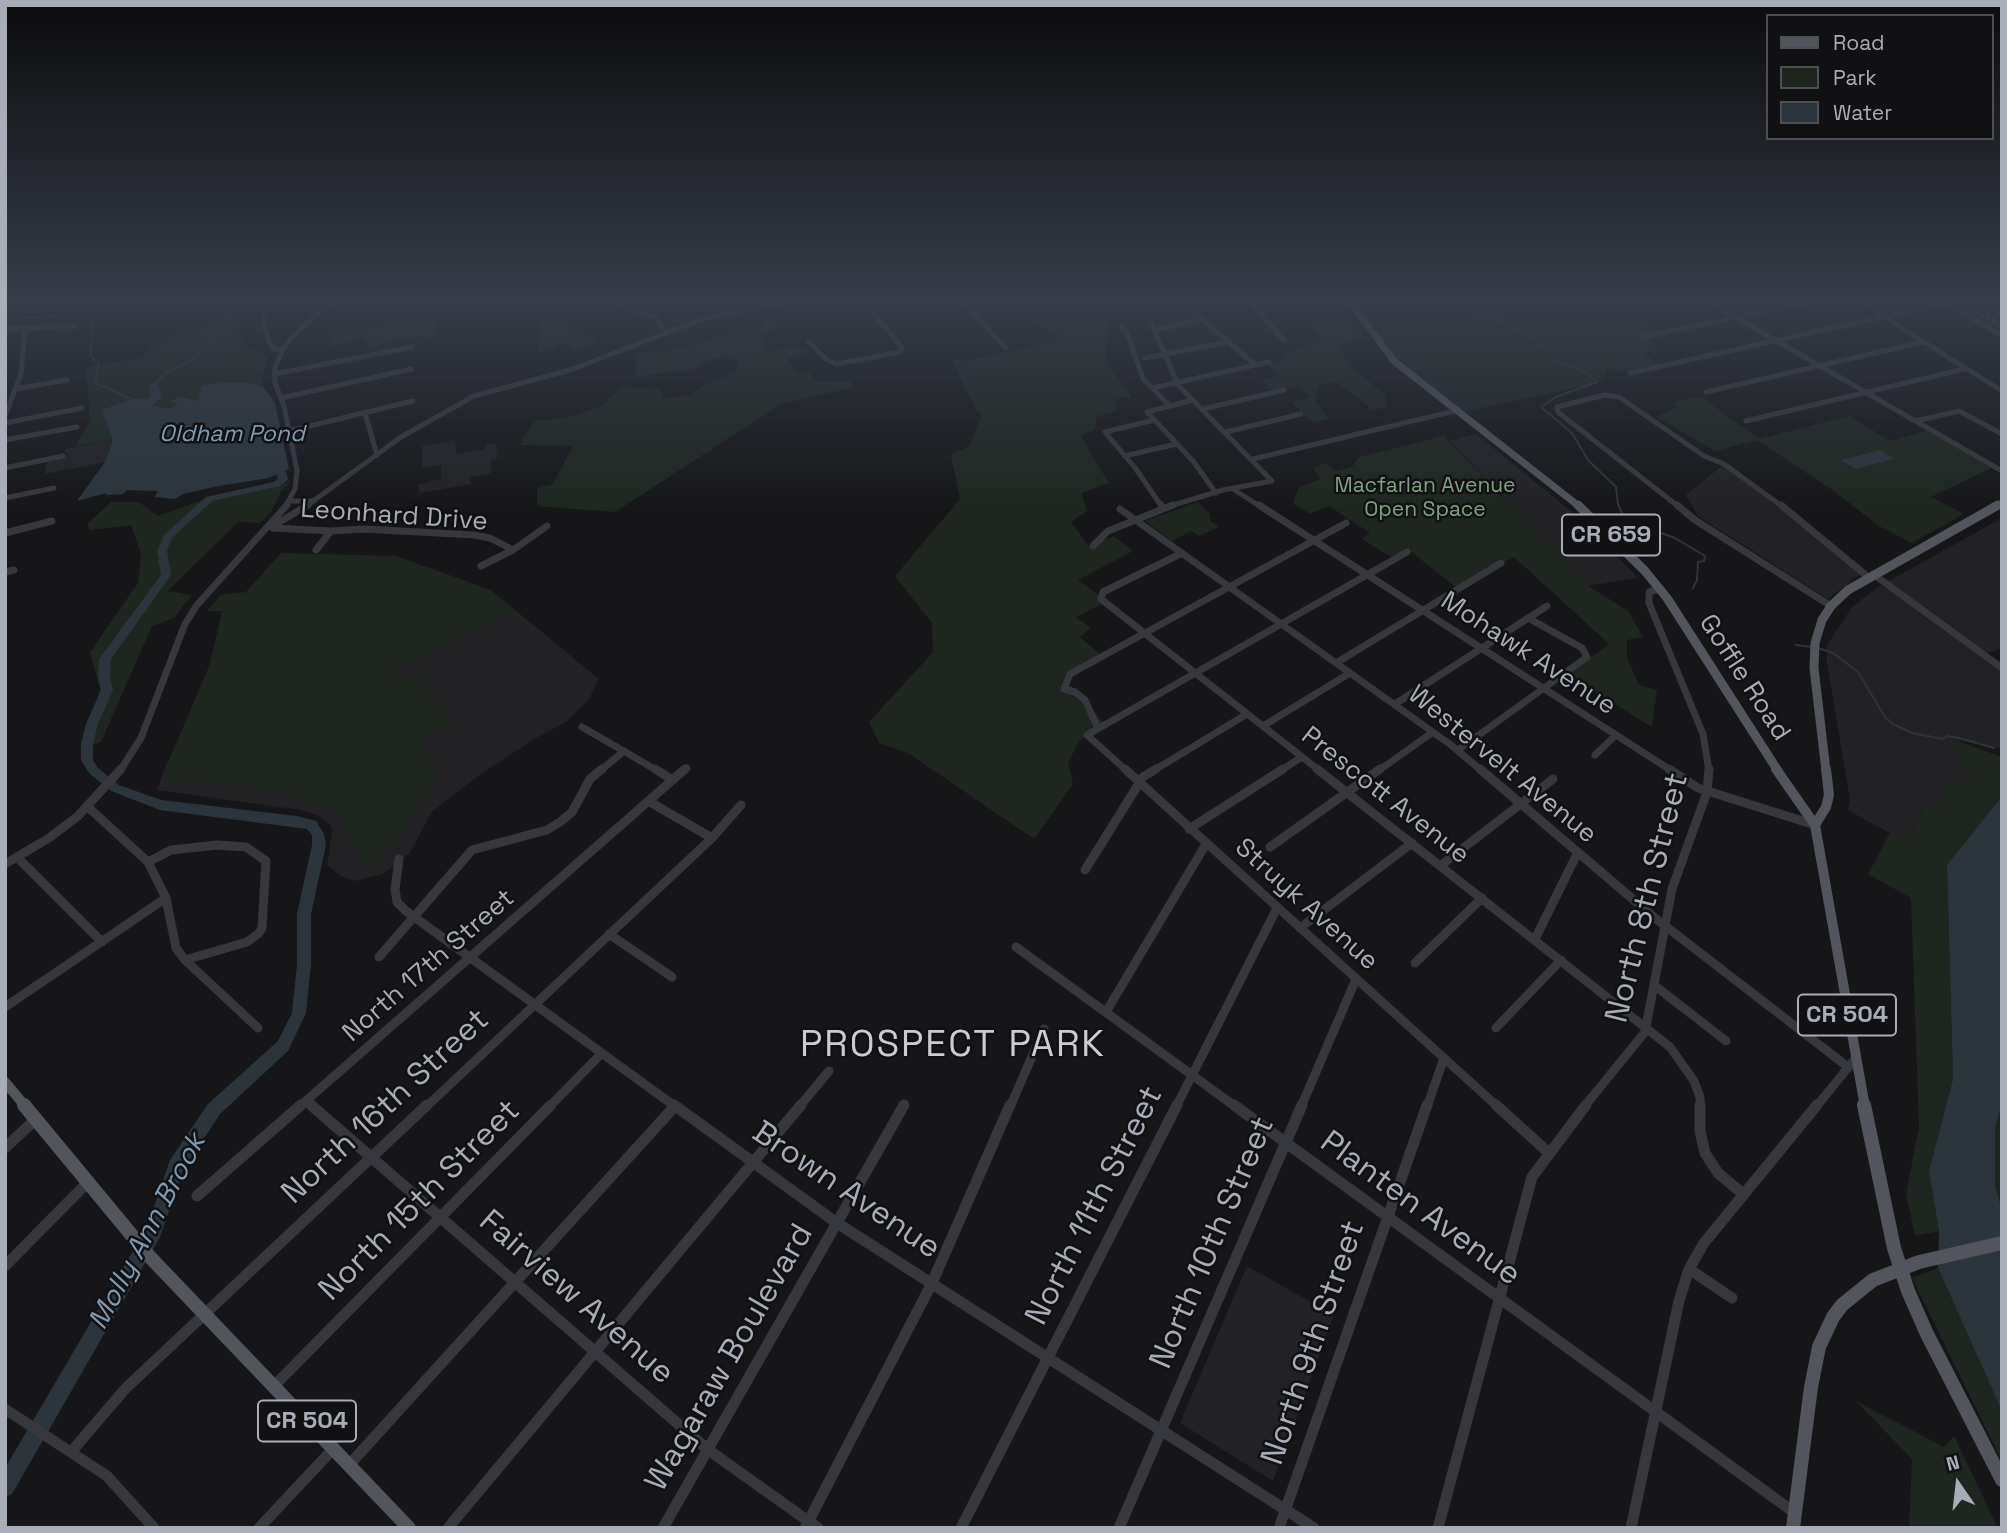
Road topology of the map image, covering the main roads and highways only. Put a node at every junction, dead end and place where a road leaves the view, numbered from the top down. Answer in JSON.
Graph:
{"nodes":[{"id":1,"x":1409,"y":371,"type":"edge"},
{"id":2,"x":2002,"y":503,"type":"edge"},
{"id":3,"x":1815,"y":825,"type":"junction"},
{"id":4,"x":5,"y":1082,"type":"edge"},
{"id":5,"x":2002,"y":1243,"type":"edge"},
{"id":6,"x":1900,"y":1269,"type":"junction"},
{"id":7,"x":2002,"y":1480,"type":"edge"},
{"id":8,"x":1794,"y":1521,"type":"edge"},
{"id":9,"x":409,"y":1528,"type":"edge"}],
"edges":[{"from":1,"to":3,"type":"main road","name":"Goffle Road","number":"CR 659"},
{"from":2,"to":3,"type":"main road"},
{"from":3,"to":6,"type":"main road","name":"Goffle Road","number":"CR 504"},
{"from":4,"to":9,"type":"main road","number":"CR 504"},
{"from":5,"to":6,"type":"main road"},
{"from":6,"to":7,"type":"main road","number":"CR 504"},
{"from":6,"to":8,"type":"main road"}]}
